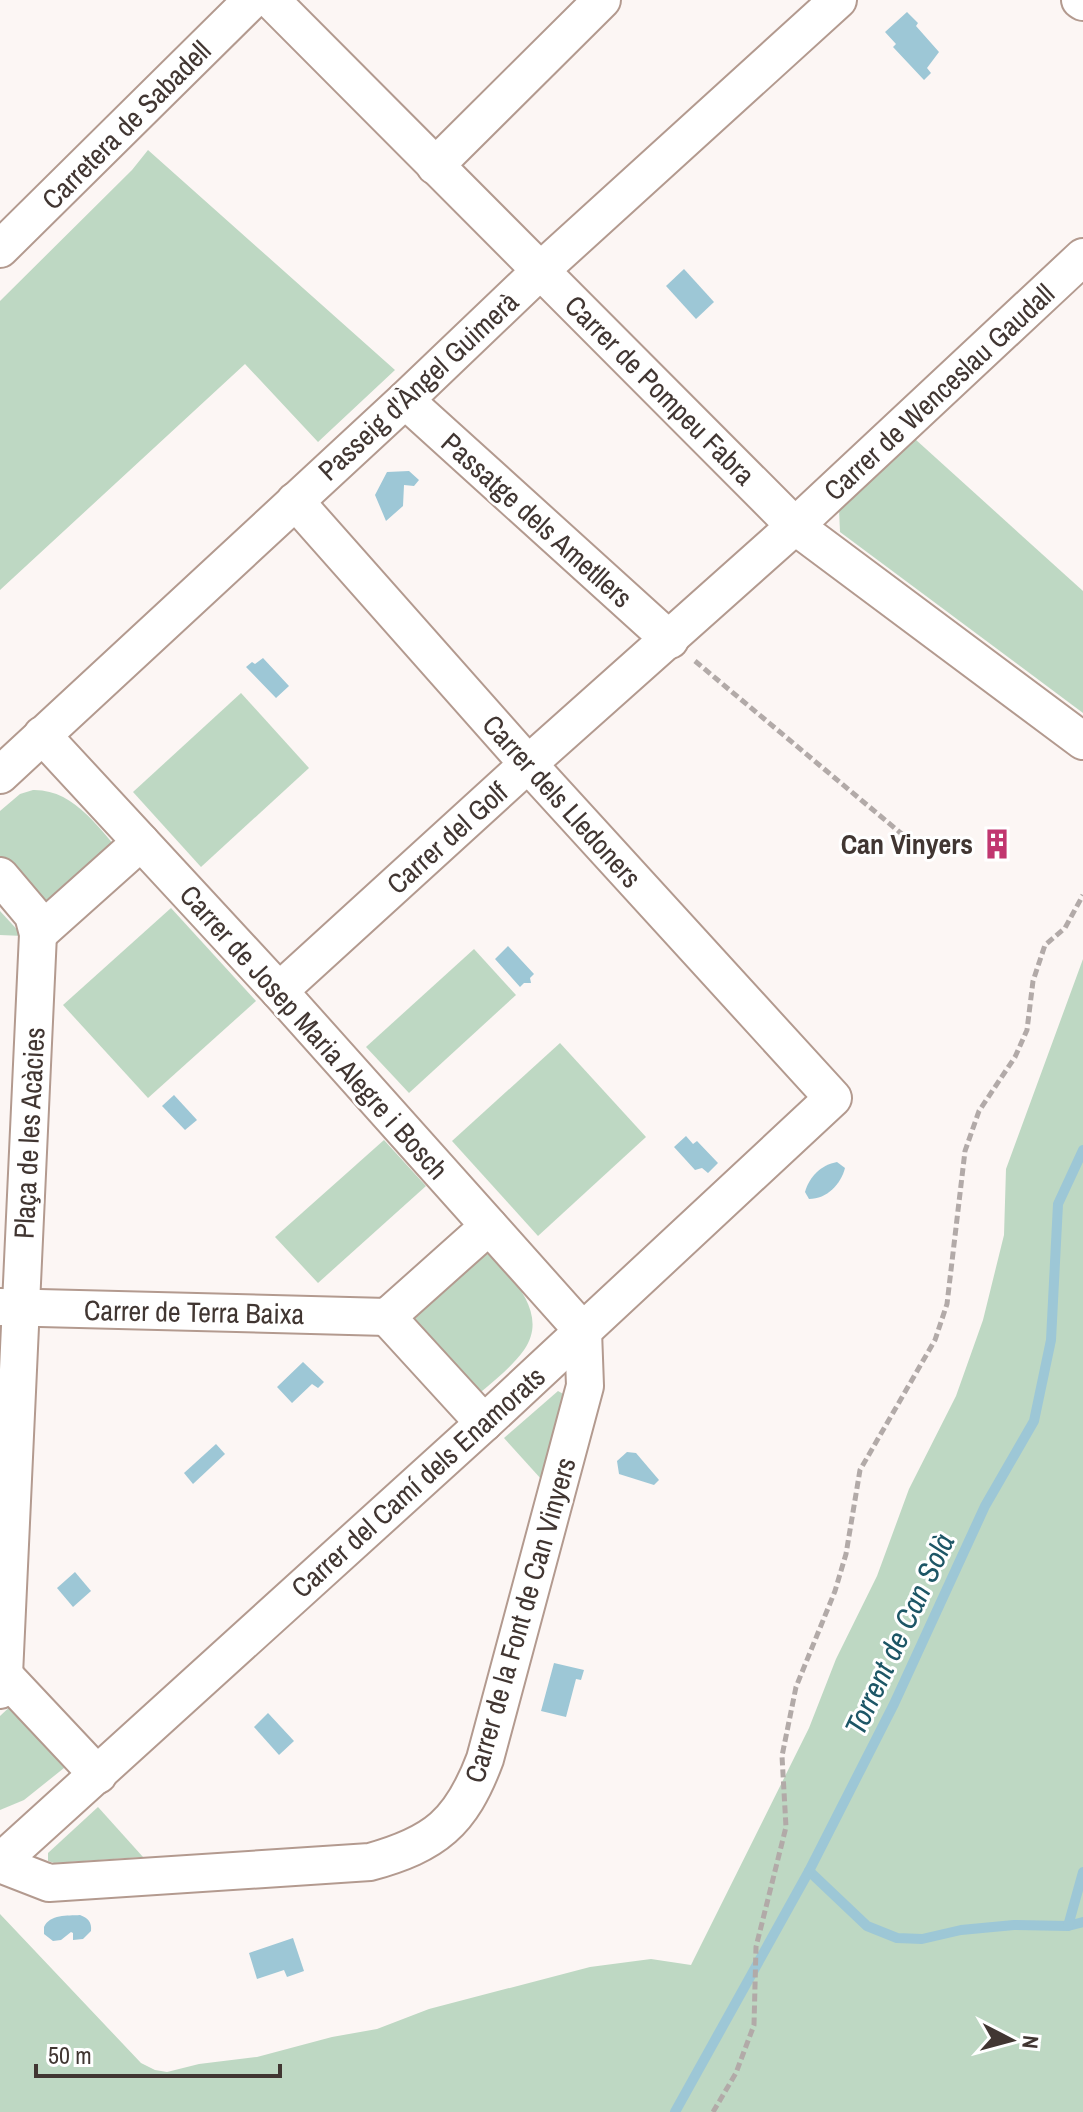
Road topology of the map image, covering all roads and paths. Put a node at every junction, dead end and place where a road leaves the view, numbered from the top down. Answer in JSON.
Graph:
{"nodes":[{"id":1,"x":252,"y":0,"type":"edge"},
{"id":2,"x":271,"y":0,"type":"edge"},
{"id":3,"x":602,"y":0,"type":"edge"},
{"id":4,"x":838,"y":0,"type":"edge"},
{"id":5,"x":435,"y":166,"type":"junction"},
{"id":6,"x":0,"y":249,"type":"edge"},
{"id":7,"x":1083,"y":257,"type":"edge"},
{"id":8,"x":541,"y":270,"type":"junction"},
{"id":9,"x":405,"y":400,"type":"junction"},
{"id":10,"x":295,"y":501,"type":"junction"},
{"id":11,"x":795,"y":526,"type":"junction"},
{"id":12,"x":670,"y":640,"type":"junction"},
{"id":13,"x":42,"y":735,"type":"junction"},
{"id":14,"x":1083,"y":741,"type":"edge"},
{"id":15,"x":528,"y":764,"type":"junction"},
{"id":16,"x":0,"y":775,"type":"edge"},
{"id":17,"x":909,"y":840,"type":"dead end"},
{"id":18,"x":141,"y":842,"type":"junction"},
{"id":19,"x":0,"y":876,"type":"edge"},
{"id":20,"x":1083,"y":895,"type":"edge"},
{"id":21,"x":38,"y":934,"type":"junction"},
{"id":22,"x":279,"y":991,"type":"junction"},
{"id":23,"x":833,"y":1098,"type":"joint"},
{"id":24,"x":489,"y":1226,"type":"junction"},
{"id":25,"x":11,"y":1308,"type":"edge"},
{"id":26,"x":387,"y":1317,"type":"junction"},
{"id":27,"x":583,"y":1331,"type":"junction"},
{"id":28,"x":484,"y":1423,"type":"junction"},
{"id":29,"x":2,"y":1682,"type":"edge"},
{"id":30,"x":98,"y":1775,"type":"junction"},
{"id":31,"x":0,"y":1863,"type":"edge"},
{"id":32,"x":713,"y":2112,"type":"edge"}],
"edges":[{"from":1,"to":6,"type":"street","name":"Carretera de Sabadell"},
{"from":2,"to":5,"type":"street","name":"Carrer de Pompeu Fabra"},
{"from":3,"to":5,"type":"street"},
{"from":4,"to":8,"type":"street","name":"Passeig d'Àngel Guimerà"},
{"from":5,"to":8,"type":"street","name":"Carrer de Pompeu Fabra"},
{"from":7,"to":11,"type":"street","name":"Carrer de Wenceslau Gaudall"},
{"from":8,"to":9,"type":"street","name":"Passeig d'Àngel Guimerà"},
{"from":8,"to":11,"type":"street","name":"Carrer de Pompeu Fabra"},
{"from":9,"to":10,"type":"street","name":"Passeig d'Àngel Guimerà"},
{"from":9,"to":12,"type":"street","name":"Passatge dels Ametllers"},
{"from":10,"to":13,"type":"street","name":"Passeig d'Àngel Guimerà"},
{"from":10,"to":15,"type":"street","name":"Carrer dels Lledoners"},
{"from":11,"to":12,"type":"street","name":"Carrer del Golf"},
{"from":11,"to":14,"type":"street","name":"Carrer de Pompeu Fabra"},
{"from":12,"to":15,"type":"street","name":"Carrer del Golf"},
{"from":12,"to":17,"type":"path"},
{"from":13,"to":16,"type":"street","name":"Passeig d'Àngel Guimerà"},
{"from":13,"to":18,"type":"street","name":"Carrer de Josep Maria Alegre i Bosch"},
{"from":15,"to":22,"type":"street","name":"Carrer del Golf"},
{"from":15,"to":23,"type":"street","name":"Carrer dels Lledoners"},
{"from":18,"to":21,"type":"street"},
{"from":18,"to":22,"type":"street","name":"Carrer de Josep Maria Alegre i Bosch"},
{"from":19,"to":21,"type":"street"},
{"from":20,"to":32,"type":"path"},
{"from":21,"to":25,"type":"street","name":"Plaça de les Acàcies"},
{"from":22,"to":24,"type":"street","name":"Carrer de Josep Maria Alegre i Bosch"},
{"from":23,"to":27,"type":"street","name":"Carrer del Camí dels Enamorats"},
{"from":24,"to":26,"type":"street"},
{"from":24,"to":27,"type":"street","name":"Carrer de Josep Maria Alegre i Bosch"},
{"from":25,"to":26,"type":"street","name":"Carrer de Terra Baixa"},
{"from":25,"to":29,"type":"street","name":"Plaça de les Acàcies"},
{"from":26,"to":28,"type":"street"},
{"from":27,"to":28,"type":"street","name":"Carrer del Camí dels Enamorats"},
{"from":27,"to":31,"type":"street","name":"Carrer de la Font de Can Vinyers"},
{"from":28,"to":30,"type":"street","name":"Carrer del Camí dels Enamorats"},
{"from":29,"to":30,"type":"street"},
{"from":30,"to":31,"type":"street","name":"Carrer del Camí dels Enamorats"}]}
